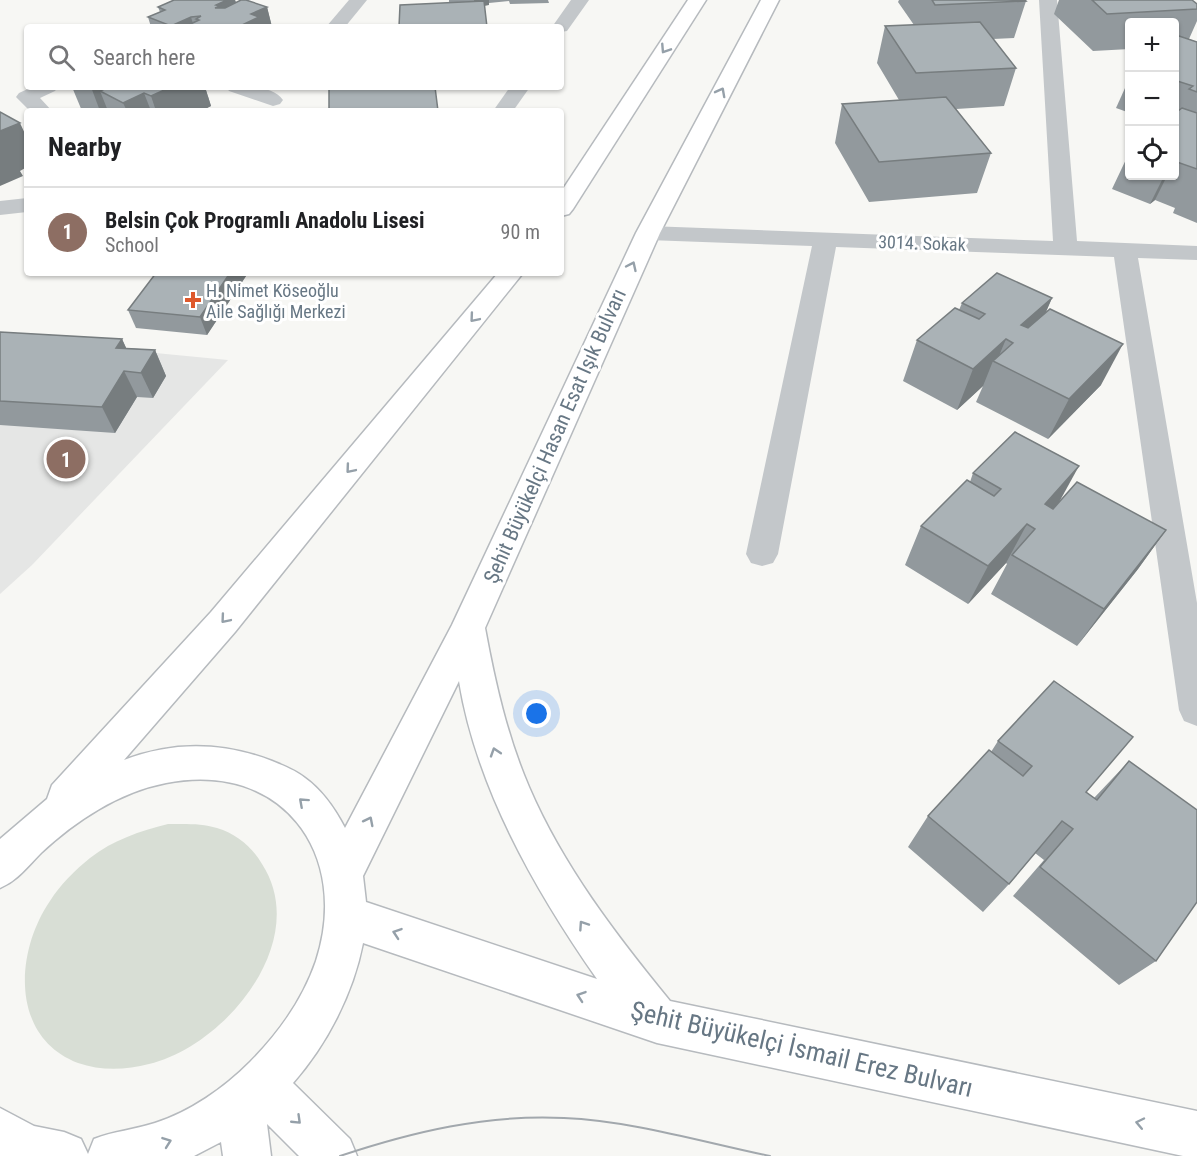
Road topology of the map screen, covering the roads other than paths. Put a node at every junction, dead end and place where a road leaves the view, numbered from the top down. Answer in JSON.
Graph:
{"nodes":[{"id":1,"x":358,"y":0,"type":"edge"},
{"id":2,"x":580,"y":0,"type":"edge"},
{"id":3,"x":697,"y":0,"type":"edge"},
{"id":4,"x":770,"y":0,"type":"edge"},
{"id":5,"x":1048,"y":0,"type":"edge"},
{"id":6,"x":338,"y":24,"type":"edge"},
{"id":7,"x":563,"y":24,"type":"edge"},
{"id":8,"x":41,"y":90,"type":"edge"},
{"id":9,"x":245,"y":90,"type":"edge"},
{"id":10,"x":518,"y":90,"type":"edge"},
{"id":11,"x":273,"y":99,"type":"edge"},
{"id":12,"x":39,"y":108,"type":"edge"},
{"id":13,"x":505,"y":108,"type":"edge"},
{"id":14,"x":564,"y":203,"type":"edge"},
{"id":15,"x":24,"y":205,"type":"edge"},
{"id":16,"x":0,"y":208,"type":"edge"},
{"id":17,"x":648,"y":233,"type":"junction"},
{"id":18,"x":825,"y":240,"type":"junction"},
{"id":19,"x":1066,"y":248,"type":"junction"},
{"id":20,"x":1125,"y":251,"type":"junction"},
{"id":21,"x":1197,"y":253,"type":"edge"},
{"id":22,"x":509,"y":276,"type":"edge"},
{"id":23,"x":762,"y":554,"type":"dead end"},
{"id":24,"x":1189,"y":611,"type":"edge"},
{"id":25,"x":468,"y":628,"type":"junction"},
{"id":26,"x":1197,"y":710,"type":"edge"},
{"id":27,"x":46,"y":821,"type":"junction"},
{"id":28,"x":5,"y":855,"type":"edge"},
{"id":29,"x":344,"y":894,"type":"junction"},
{"id":30,"x":657,"y":1021,"type":"junction"},
{"id":31,"x":250,"y":1093,"type":"junction"},
{"id":32,"x":0,"y":1132,"type":"edge"},
{"id":33,"x":1197,"y":1135,"type":"edge"},
{"id":34,"x":64,"y":1156,"type":"edge"},
{"id":35,"x":111,"y":1156,"type":"edge"},
{"id":36,"x":247,"y":1156,"type":"edge"},
{"id":37,"x":333,"y":1156,"type":"edge"}],
"edges":[{"from":1,"to":6,"type":"street"},
{"from":2,"to":7,"type":"street"},
{"from":3,"to":14,"type":"main road","one_way":true},
{"from":17,"to":4,"type":"main road","name":"Şehit Büyükelçi Hasan Esat Işık Bulvarı","one_way":true},
{"from":5,"to":19,"type":"street"},
{"from":8,"to":12,"type":"street"},
{"from":9,"to":11,"type":"street"},
{"from":10,"to":13,"type":"street"},
{"from":15,"to":16,"type":"street"},
{"from":17,"to":18,"type":"street","name":"3014. Sokak"},
{"from":25,"to":17,"type":"main road","name":"Şehit Büyükelçi Hasan Esat Işık Bulvarı","one_way":true},
{"from":18,"to":19,"type":"street","name":"3014. Sokak"},
{"from":18,"to":23,"type":"street"},
{"from":19,"to":20,"type":"street","name":"3014. Sokak"},
{"from":20,"to":21,"type":"street","name":"3014. Sokak"},
{"from":20,"to":24,"type":"street"},
{"from":22,"to":27,"type":"main road","one_way":true},
{"from":24,"to":26,"type":"street"},
{"from":29,"to":25,"type":"main road","name":"Şehit Büyükelçi Hasan Esat Işık Bulvarı","one_way":true},
{"from":30,"to":25,"type":"main road","one_way":true},
{"from":27,"to":28,"type":"main road"},
{"from":29,"to":27,"type":"main road","one_way":true},
{"from":30,"to":29,"type":"main road","name":"Şehit Büyükelçi İsmail Erez Bulvarı","one_way":true},
{"from":29,"to":31,"type":"main road"},
{"from":33,"to":30,"type":"main road","name":"Şehit Büyükelçi İsmail Erez Bulvarı","one_way":true},
{"from":35,"to":31,"type":"main road","one_way":true},
{"from":31,"to":36,"type":"main road"},
{"from":31,"to":37,"type":"main road","one_way":true},
{"from":32,"to":34,"type":"main road"}]}
